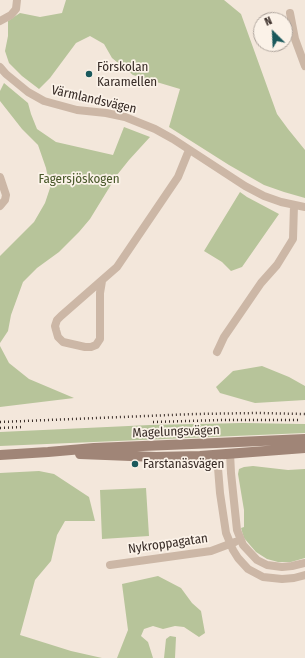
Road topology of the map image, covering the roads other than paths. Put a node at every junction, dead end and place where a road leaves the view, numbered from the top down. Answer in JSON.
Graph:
{"nodes":[{"id":1,"x":17,"y":0,"type":"edge"},
{"id":2,"x":0,"y":21,"type":"edge"},
{"id":3,"x":293,"y":29,"type":"edge"},
{"id":4,"x":305,"y":66,"type":"edge"},
{"id":5,"x":0,"y":67,"type":"edge"},
{"id":6,"x":189,"y":150,"type":"junction"},
{"id":7,"x":0,"y":177,"type":"edge"},
{"id":8,"x":294,"y":205,"type":"junction"},
{"id":9,"x":0,"y":206,"type":"edge"},
{"id":10,"x":305,"y":207,"type":"edge"},
{"id":11,"x":102,"y":280,"type":"junction"},
{"id":12,"x":217,"y":352,"type":"dead end"},
{"id":13,"x":305,"y":439,"type":"edge"},
{"id":14,"x":229,"y":443,"type":"junction"},
{"id":15,"x":216,"y":444,"type":"junction"},
{"id":16,"x":305,"y":448,"type":"edge"},
{"id":17,"x":48,"y":452,"type":"junction"},
{"id":18,"x":217,"y":454,"type":"junction"},
{"id":19,"x":230,"y":454,"type":"junction"},
{"id":20,"x":0,"y":455,"type":"edge"},
{"id":21,"x":240,"y":540,"type":"junction"},
{"id":22,"x":230,"y":544,"type":"junction"},
{"id":23,"x":305,"y":563,"type":"edge"},
{"id":24,"x":110,"y":565,"type":"dead end"},
{"id":25,"x":305,"y":575,"type":"edge"}],
"edges":[{"from":1,"to":2,"type":"street"},
{"from":3,"to":4,"type":"street"},
{"from":5,"to":6,"type":"street","name":"Värmlandsvägen"},
{"from":6,"to":8,"type":"street","name":"Värmlandsvägen"},
{"from":6,"to":11,"type":"street"},
{"from":7,"to":9,"type":"street"},
{"from":8,"to":10,"type":"street","name":"Värmlandsvägen"},
{"from":8,"to":12,"type":"street"},
{"from":11,"to":11,"type":"street"},
{"from":13,"to":14,"type":"main road","name":"Magelungsvägen"},
{"from":14,"to":15,"type":"main road","name":"Magelungsvägen"},
{"from":14,"to":19,"type":"main road"},
{"from":15,"to":17,"type":"main road","name":"Magelungsvägen"},
{"from":15,"to":18,"type":"main road"},
{"from":16,"to":19,"type":"main road","name":"Magelungsvägen"},
{"from":17,"to":18,"type":"main road","name":"Magelungsvägen"},
{"from":17,"to":20,"type":"main road","name":"Magelungsvägen"},
{"from":18,"to":19,"type":"main road","name":"Magelungsvägen"},
{"from":18,"to":22,"type":"street","name":"Nykroppagatan"},
{"from":19,"to":21,"type":"street"},
{"from":21,"to":22,"type":"street","name":"Nykroppagatan"},
{"from":21,"to":23,"type":"street"},
{"from":22,"to":24,"type":"street","name":"Nykroppagatan"},
{"from":22,"to":25,"type":"street","name":"Nykroppagatan"}]}
